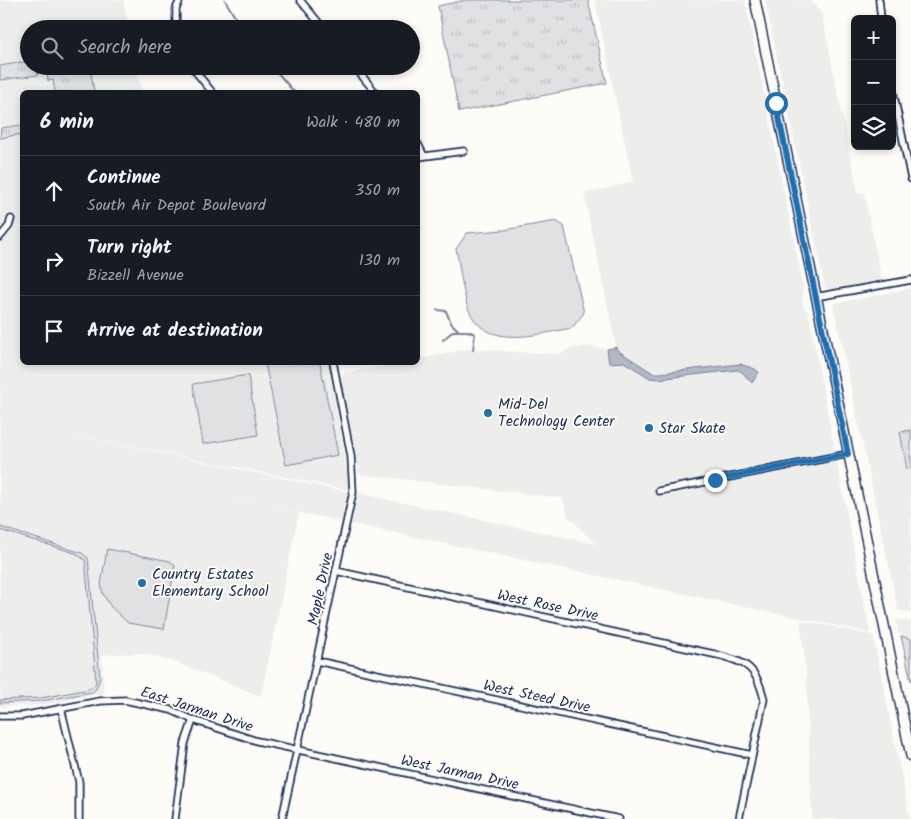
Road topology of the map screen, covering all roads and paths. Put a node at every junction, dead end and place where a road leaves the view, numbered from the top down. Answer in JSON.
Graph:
{"nodes":[{"id":1,"x":180,"y":0,"type":"edge"},
{"id":2,"x":300,"y":0,"type":"edge"},
{"id":3,"x":755,"y":0,"type":"edge"},
{"id":4,"x":878,"y":0,"type":"edge"},
{"id":5,"x":880,"y":15,"type":"edge"},
{"id":6,"x":176,"y":20,"type":"edge"},
{"id":7,"x":317,"y":20,"type":"edge"},
{"id":8,"x":198,"y":75,"type":"edge"},
{"id":9,"x":361,"y":75,"type":"edge"},
{"id":10,"x":210,"y":90,"type":"edge"},
{"id":11,"x":373,"y":90,"type":"edge"},
{"id":12,"x":896,"y":105,"type":"edge"},
{"id":13,"x":464,"y":151,"type":"dead end"},
{"id":14,"x":421,"y":157,"type":"edge"},
{"id":15,"x":911,"y":180,"type":"edge"},
{"id":16,"x":11,"y":219,"type":"dead end"},
{"id":17,"x":0,"y":237,"type":"edge"},
{"id":18,"x":911,"y":280,"type":"edge"},
{"id":19,"x":815,"y":297,"type":"junction"},
{"id":20,"x":334,"y":365,"type":"edge"},
{"id":21,"x":848,"y":454,"type":"junction"},
{"id":22,"x":659,"y":491,"type":"dead end"},
{"id":23,"x":336,"y":571,"type":"junction"},
{"id":24,"x":317,"y":661,"type":"junction"},
{"id":25,"x":61,"y":708,"type":"junction"},
{"id":26,"x":0,"y":716,"type":"edge"},
{"id":27,"x":193,"y":720,"type":"junction"},
{"id":28,"x":296,"y":750,"type":"junction"},
{"id":29,"x":752,"y":755,"type":"junction"},
{"id":30,"x":911,"y":756,"type":"edge"},
{"id":31,"x":79,"y":819,"type":"edge"},
{"id":32,"x":175,"y":819,"type":"edge"},
{"id":33,"x":282,"y":819,"type":"edge"},
{"id":34,"x":619,"y":819,"type":"edge"},
{"id":35,"x":739,"y":819,"type":"edge"}],
"edges":[{"from":1,"to":6,"type":"street"},
{"from":2,"to":7,"type":"street"},
{"from":3,"to":19,"type":"main road"},
{"from":4,"to":5,"type":"street"},
{"from":8,"to":10,"type":"street"},
{"from":9,"to":11,"type":"street"},
{"from":12,"to":15,"type":"street"},
{"from":13,"to":14,"type":"street"},
{"from":16,"to":17,"type":"street"},
{"from":18,"to":19,"type":"street"},
{"from":19,"to":21,"type":"main road"},
{"from":20,"to":23,"type":"street","name":"Maple Drive"},
{"from":21,"to":22,"type":"street"},
{"from":21,"to":30,"type":"main road"},
{"from":23,"to":24,"type":"street","name":"Maple Drive"},
{"from":23,"to":29,"type":"street","name":"West Rose Drive"},
{"from":24,"to":28,"type":"street","name":"Maple Drive"},
{"from":24,"to":29,"type":"street","name":"West Steed Drive"},
{"from":25,"to":26,"type":"street","name":"East Jarman Drive"},
{"from":25,"to":27,"type":"street","name":"East Jarman Drive"},
{"from":25,"to":31,"type":"street"},
{"from":27,"to":28,"type":"street","name":"East Jarman Drive"},
{"from":27,"to":32,"type":"street"},
{"from":28,"to":33,"type":"street","name":"Maple Drive"},
{"from":28,"to":34,"type":"street","name":"West Jarman Drive"},
{"from":29,"to":35,"type":"street"}]}
